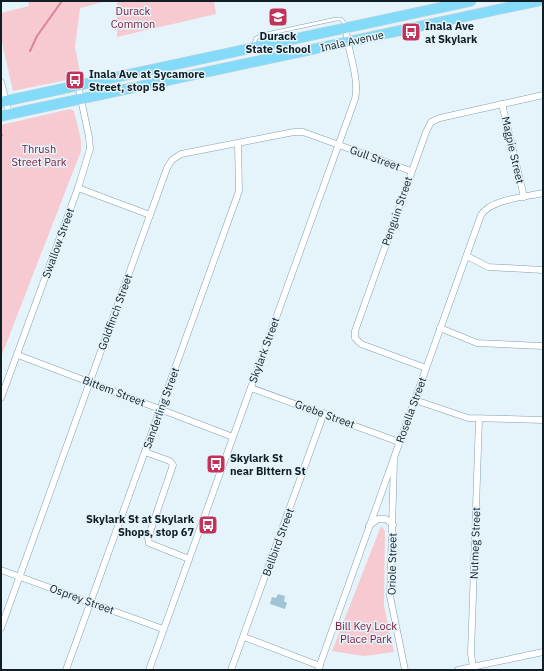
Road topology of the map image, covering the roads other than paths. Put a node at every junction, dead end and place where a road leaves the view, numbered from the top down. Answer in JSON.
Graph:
{"nodes":[{"id":1,"x":470,"y":1,"type":"edge"},
{"id":2,"x":538,"y":1,"type":"edge"},
{"id":3,"x":346,"y":28,"type":"junction"},
{"id":4,"x":346,"y":42,"type":"junction"},
{"id":5,"x":1,"y":82,"type":"edge"},
{"id":6,"x":78,"y":85,"type":"junction"},
{"id":7,"x":543,"y":95,"type":"edge"},
{"id":8,"x":81,"y":99,"type":"junction"},
{"id":9,"x":3,"y":101,"type":"edge"},
{"id":10,"x":502,"y":104,"type":"junction"},
{"id":11,"x":5,"y":115,"type":"edge"},
{"id":12,"x":238,"y":143,"type":"junction"},
{"id":13,"x":339,"y":144,"type":"junction"},
{"id":14,"x":411,"y":171,"type":"junction"},
{"id":15,"x":78,"y":188,"type":"junction"},
{"id":16,"x":543,"y":193,"type":"edge"},
{"id":17,"x":524,"y":197,"type":"junction"},
{"id":18,"x":150,"y":215,"type":"junction"},
{"id":19,"x":467,"y":256,"type":"junction"},
{"id":20,"x":543,"y":270,"type":"edge"},
{"id":21,"x":440,"y":328,"type":"junction"},
{"id":22,"x":543,"y":346,"type":"edge"},
{"id":23,"x":18,"y":356,"type":"junction"},
{"id":24,"x":426,"y":368,"type":"junction"},
{"id":25,"x":90,"y":382,"type":"junction"},
{"id":26,"x":250,"y":388,"type":"junction"},
{"id":27,"x":1,"y":398,"type":"edge"},
{"id":28,"x":415,"y":400,"type":"junction"},
{"id":29,"x":160,"y":409,"type":"junction"},
{"id":30,"x":324,"y":413,"type":"junction"},
{"id":31,"x":479,"y":419,"type":"junction"},
{"id":32,"x":543,"y":420,"type":"edge"},
{"id":33,"x":233,"y":437,"type":"junction"},
{"id":34,"x":399,"y":442,"type":"junction"},
{"id":35,"x":145,"y":452,"type":"junction"},
{"id":36,"x":394,"y":457,"type":"junction"},
{"id":37,"x":392,"y":525,"type":"junction"},
{"id":38,"x":369,"y":526,"type":"junction"},
{"id":39,"x":189,"y":559,"type":"junction"},
{"id":40,"x":1,"y":570,"type":"edge"},
{"id":41,"x":20,"y":576,"type":"junction"},
{"id":42,"x":90,"y":603,"type":"junction"},
{"id":43,"x":1,"y":628,"type":"edge"},
{"id":44,"x":163,"y":629,"type":"junction"},
{"id":45,"x":244,"y":637,"type":"junction"},
{"id":46,"x":543,"y":652,"type":"edge"},
{"id":47,"x":473,"y":667,"type":"junction"},
{"id":48,"x":319,"y":668,"type":"edge"},
{"id":49,"x":66,"y":670,"type":"edge"},
{"id":50,"x":149,"y":670,"type":"edge"},
{"id":51,"x":231,"y":670,"type":"edge"},
{"id":52,"x":404,"y":670,"type":"edge"},
{"id":53,"x":458,"y":670,"type":"edge"}],
"edges":[{"from":1,"to":3,"type":"main road","name":"Inala Avenue"},
{"from":2,"to":4,"type":"main road","name":"Inala Avenue"},
{"from":3,"to":4,"type":"street","name":"Skylark Street"},
{"from":3,"to":6,"type":"main road","name":"Inala Avenue"},
{"from":4,"to":8,"type":"main road","name":"Inala Avenue"},
{"from":4,"to":13,"type":"street","name":"Skylark Street"},
{"from":5,"to":9,"type":"street"},
{"from":6,"to":8,"type":"street","name":"Swallow Street"},
{"from":6,"to":9,"type":"main road","name":"Inala Avenue"},
{"from":7,"to":10,"type":"street","name":"Penguin Street"},
{"from":8,"to":11,"type":"main road","name":"Inala Avenue"},
{"from":8,"to":15,"type":"street","name":"Swallow Street"},
{"from":9,"to":11,"type":"street"},
{"from":10,"to":14,"type":"street","name":"Penguin Street"},
{"from":10,"to":17,"type":"street","name":"Magpie Street"},
{"from":12,"to":13,"type":"street","name":"Goldfinch Street"},
{"from":12,"to":18,"type":"street","name":"Goldfinch Street"},
{"from":12,"to":29,"type":"street","name":"Sanderling Street"},
{"from":13,"to":14,"type":"street","name":"Gull Street"},
{"from":13,"to":26,"type":"street","name":"Skylark Street"},
{"from":14,"to":24,"type":"street","name":"Penguin Street"},
{"from":15,"to":18,"type":"street"},
{"from":15,"to":23,"type":"street","name":"Swallow Street"},
{"from":16,"to":17,"type":"street","name":"Rosella Street"},
{"from":17,"to":19,"type":"street","name":"Rosella Street"},
{"from":18,"to":25,"type":"street","name":"Goldfinch Street"},
{"from":19,"to":20,"type":"street"},
{"from":19,"to":21,"type":"street","name":"Rosella Street"},
{"from":21,"to":22,"type":"street"},
{"from":21,"to":24,"type":"street","name":"Rosella Street"},
{"from":23,"to":25,"type":"street","name":"Bittem Street"},
{"from":23,"to":27,"type":"street","name":"Swallow Street"},
{"from":24,"to":28,"type":"street","name":"Rosella Street"},
{"from":25,"to":29,"type":"street","name":"Bittem Street"},
{"from":25,"to":41,"type":"street","name":"Goldfinch Street"},
{"from":26,"to":30,"type":"street","name":"Grebe Street"},
{"from":26,"to":33,"type":"street","name":"Skylark Street"},
{"from":28,"to":31,"type":"street"},
{"from":28,"to":34,"type":"street","name":"Rosella Street"},
{"from":29,"to":33,"type":"street","name":"Bittem Street"},
{"from":29,"to":35,"type":"street","name":"Sanderling Street"},
{"from":30,"to":34,"type":"street","name":"Grebe Street"},
{"from":30,"to":45,"type":"street","name":"Bellbird Street"},
{"from":31,"to":32,"type":"street"},
{"from":31,"to":47,"type":"street","name":"Nutmeg Street"},
{"from":33,"to":39,"type":"street","name":"Skylark Street"},
{"from":34,"to":36,"type":"street","name":"Rosella Street"},
{"from":35,"to":39,"type":"street"},
{"from":35,"to":42,"type":"street","name":"Sanderling Street"},
{"from":36,"to":37,"type":"street","name":"Oriole Street"},
{"from":36,"to":38,"type":"street","name":"Rosella Street"},
{"from":37,"to":38,"type":"street"},
{"from":37,"to":52,"type":"street","name":"Oriole Street"},
{"from":38,"to":48,"type":"street","name":"Rosella Street"},
{"from":39,"to":44,"type":"street","name":"Skylark Street"},
{"from":40,"to":41,"type":"street","name":"Osprey Street"},
{"from":41,"to":42,"type":"street","name":"Osprey Street"},
{"from":41,"to":43,"type":"street","name":"Goldfinch Street"},
{"from":42,"to":44,"type":"street","name":"Osprey Street"},
{"from":42,"to":49,"type":"street","name":"Sanderling Street"},
{"from":44,"to":50,"type":"street","name":"Skylark Street"},
{"from":45,"to":48,"type":"street"},
{"from":45,"to":51,"type":"street","name":"Bellbird Street"},
{"from":46,"to":47,"type":"street"},
{"from":47,"to":53,"type":"street"}]}
